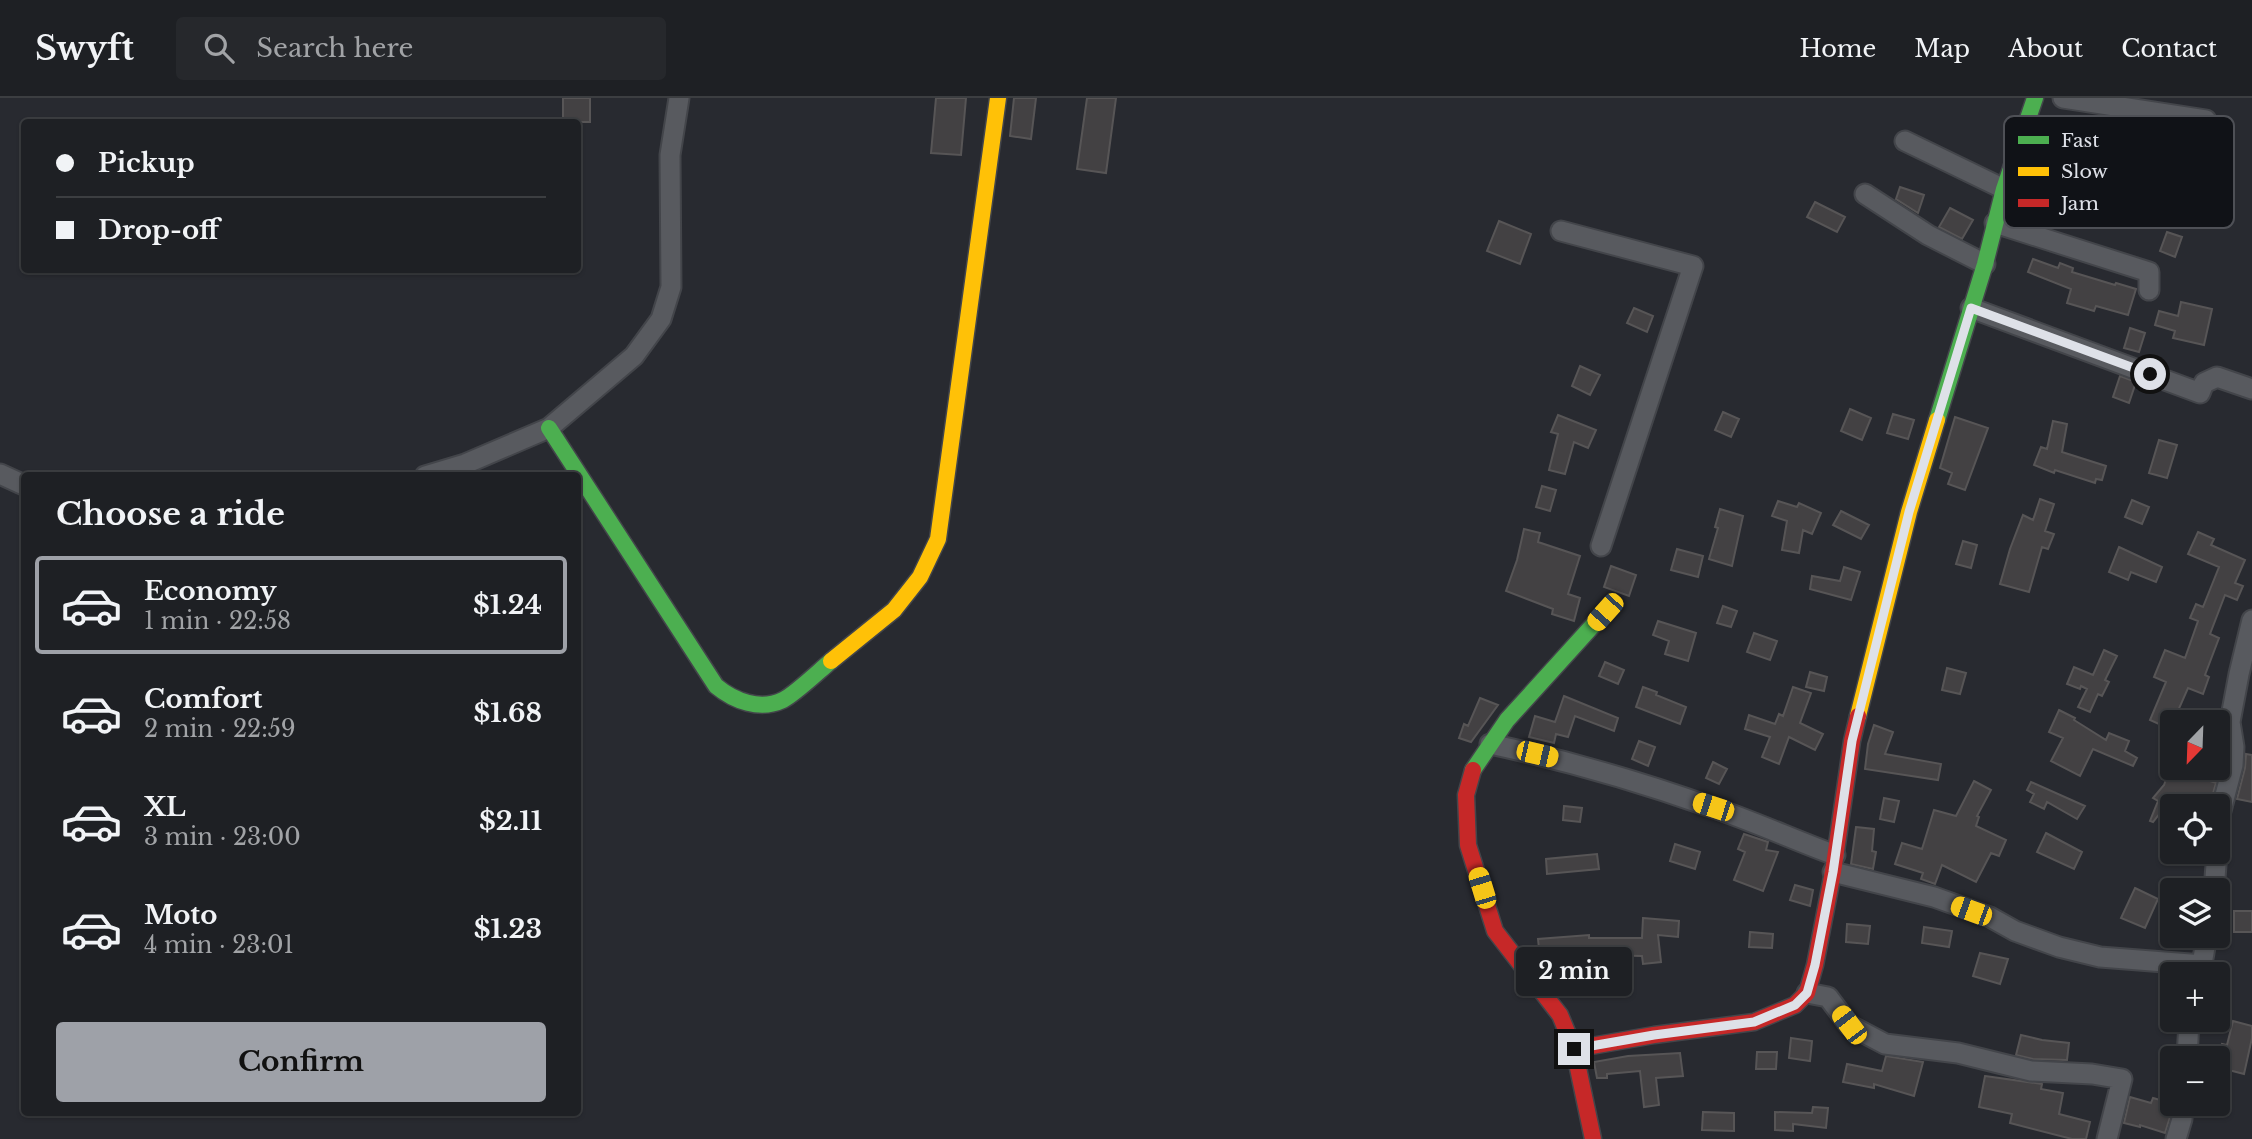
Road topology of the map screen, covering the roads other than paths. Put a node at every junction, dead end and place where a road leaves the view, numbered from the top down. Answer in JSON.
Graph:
{"nodes":[{"id":1,"x":679,"y":98,"type":"edge"},
{"id":2,"x":998,"y":98,"type":"edge"},
{"id":3,"x":2035,"y":98,"type":"edge"},
{"id":4,"x":2063,"y":98,"type":"edge"},
{"id":5,"x":2029,"y":116,"type":"edge"},
{"id":6,"x":2180,"y":116,"type":"edge"},
{"id":7,"x":1905,"y":141,"type":"dead end"},
{"id":8,"x":2004,"y":189,"type":"joint"},
{"id":9,"x":1865,"y":194,"type":"dead end"},
{"id":10,"x":1995,"y":223,"type":"junction"},
{"id":11,"x":2004,"y":226,"type":"edge"},
{"id":12,"x":2011,"y":228,"type":"edge"},
{"id":13,"x":1561,"y":231,"type":"dead end"},
{"id":14,"x":1984,"y":264,"type":"junction"},
{"id":15,"x":2149,"y":289,"type":"dead end"},
{"id":16,"x":1971,"y":308,"type":"junction"},
{"id":17,"x":2252,"y":389,"type":"edge"},
{"id":18,"x":549,"y":428,"type":"junction"},
{"id":19,"x":438,"y":472,"type":"edge"},
{"id":20,"x":577,"y":472,"type":"edge"},
{"id":21,"x":0,"y":474,"type":"edge"},
{"id":22,"x":581,"y":477,"type":"edge"},
{"id":23,"x":21,"y":484,"type":"edge"},
{"id":24,"x":1601,"y":546,"type":"dead end"},
{"id":25,"x":1605,"y":612,"type":"dead end"},
{"id":26,"x":2252,"y":620,"type":"edge"},
{"id":27,"x":1490,"y":744,"type":"junction"},
{"id":28,"x":2225,"y":794,"type":"edge"},
{"id":29,"x":1834,"y":864,"type":"junction"},
{"id":30,"x":2160,"y":965,"type":"edge"},
{"id":31,"x":1807,"y":993,"type":"junction"},
{"id":32,"x":1574,"y":1049,"type":"junction"},
{"id":33,"x":2182,"y":1116,"type":"edge"},
{"id":34,"x":1593,"y":1139,"type":"edge"},
{"id":35,"x":2107,"y":1139,"type":"edge"},
{"id":36,"x":2176,"y":1139,"type":"edge"}],
"edges":[{"from":1,"to":18,"type":"street"},
{"from":2,"to":22,"type":"street"},
{"from":3,"to":5,"type":"street"},
{"from":4,"to":6,"type":"street"},
{"from":7,"to":8,"type":"street"},
{"from":8,"to":10,"type":"street"},
{"from":9,"to":14,"type":"street"},
{"from":10,"to":11,"type":"street"},
{"from":10,"to":14,"type":"street"},
{"from":12,"to":15,"type":"street"},
{"from":13,"to":24,"type":"street"},
{"from":14,"to":16,"type":"street"},
{"from":16,"to":17,"type":"street"},
{"from":16,"to":29,"type":"street"},
{"from":18,"to":19,"type":"street"},
{"from":18,"to":20,"type":"street"},
{"from":21,"to":23,"type":"street"},
{"from":25,"to":27,"type":"street"},
{"from":26,"to":28,"type":"street"},
{"from":27,"to":29,"type":"street"},
{"from":27,"to":32,"type":"street"},
{"from":29,"to":30,"type":"street"},
{"from":29,"to":31,"type":"street"},
{"from":31,"to":32,"type":"street"},
{"from":31,"to":35,"type":"street"},
{"from":32,"to":34,"type":"street"},
{"from":33,"to":36,"type":"street"}]}
